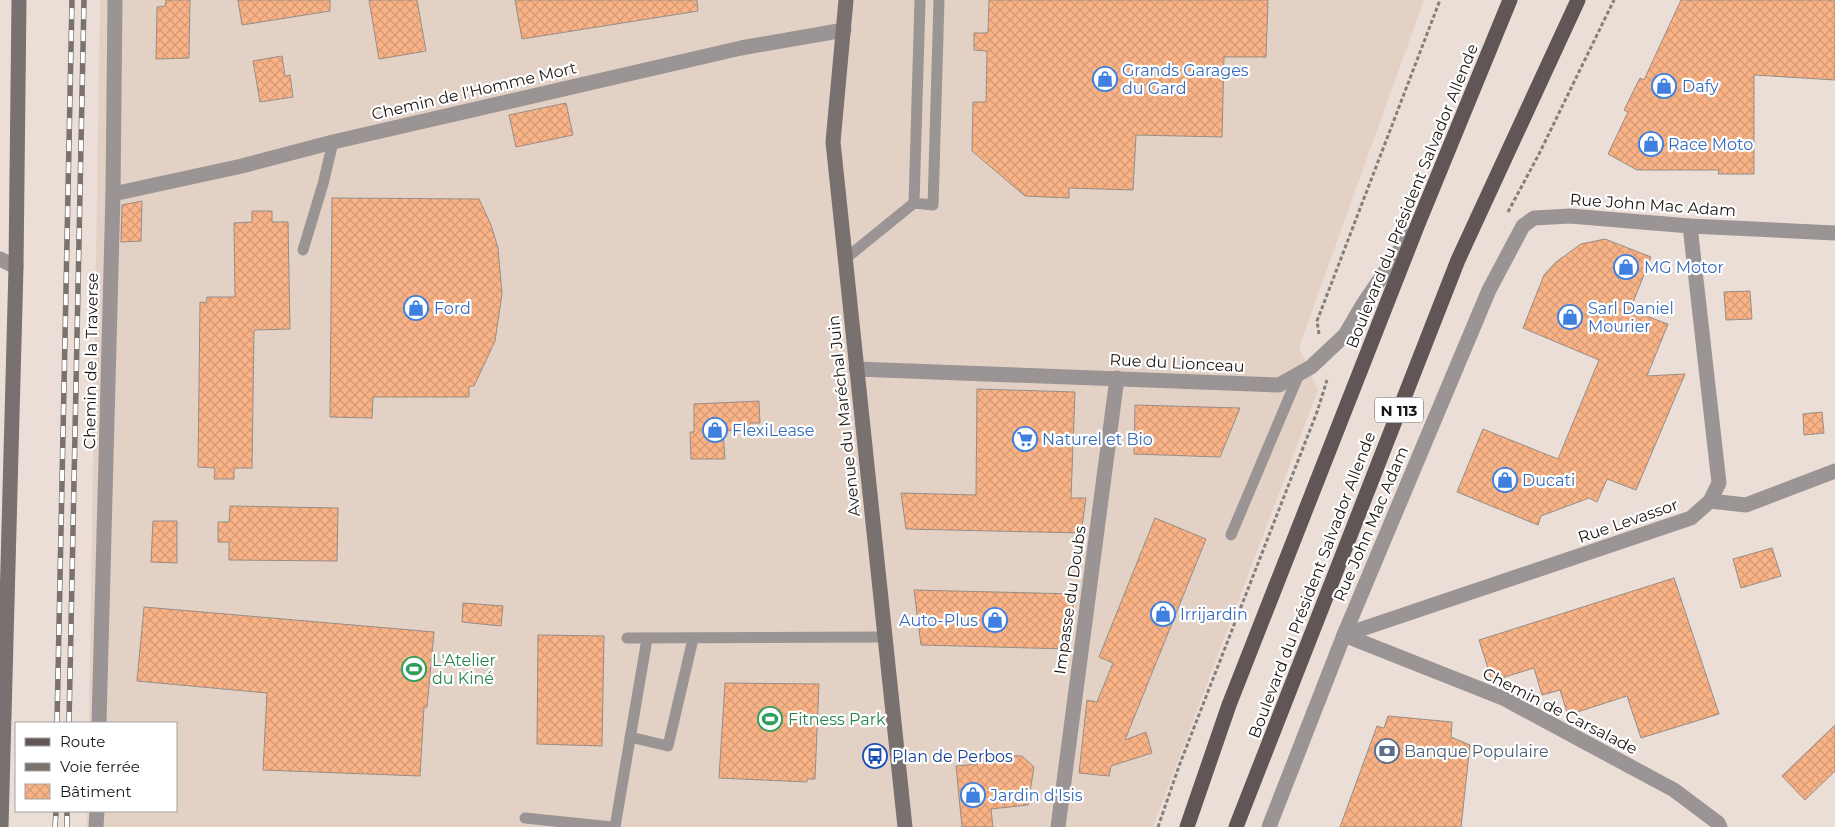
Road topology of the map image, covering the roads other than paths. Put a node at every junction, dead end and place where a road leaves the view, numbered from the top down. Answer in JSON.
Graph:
{"nodes":[{"id":1,"x":18,"y":0,"type":"edge"},
{"id":2,"x":115,"y":0,"type":"edge"},
{"id":3,"x":846,"y":0,"type":"edge"},
{"id":4,"x":920,"y":0,"type":"edge"},
{"id":5,"x":939,"y":0,"type":"edge"},
{"id":6,"x":1578,"y":0,"type":"edge"},
{"id":7,"x":1507,"y":5,"type":"edge"},
{"id":8,"x":844,"y":30,"type":"junction"},
{"id":9,"x":333,"y":142,"type":"junction"},
{"id":10,"x":112,"y":194,"type":"junction"},
{"id":11,"x":914,"y":203,"type":"junction"},
{"id":12,"x":1418,"y":224,"type":"junction"},
{"id":13,"x":1690,"y":226,"type":"junction"},
{"id":14,"x":1835,"y":233,"type":"edge"},
{"id":15,"x":303,"y":250,"type":"dead end"},
{"id":16,"x":0,"y":259,"type":"edge"},
{"id":17,"x":845,"y":259,"type":"junction"},
{"id":18,"x":16,"y":267,"type":"junction"},
{"id":19,"x":856,"y":369,"type":"junction"},
{"id":20,"x":1299,"y":374,"type":"junction"},
{"id":21,"x":1117,"y":378,"type":"junction"},
{"id":22,"x":1835,"y":471,"type":"edge"},
{"id":23,"x":1710,"y":501,"type":"junction"},
{"id":24,"x":1231,"y":534,"type":"dead end"},
{"id":25,"x":1344,"y":635,"type":"junction"},
{"id":26,"x":885,"y":637,"type":"junction"},
{"id":27,"x":627,"y":638,"type":"dead end"},
{"id":28,"x":693,"y":639,"type":"junction"},
{"id":29,"x":647,"y":640,"type":"junction"},
{"id":30,"x":99,"y":722,"type":"edge"},
{"id":31,"x":630,"y":737,"type":"junction"},
{"id":32,"x":97,"y":812,"type":"edge"},
{"id":33,"x":525,"y":818,"type":"dead end"},
{"id":34,"x":1,"y":827,"type":"edge"},
{"id":35,"x":96,"y":827,"type":"edge"},
{"id":36,"x":614,"y":827,"type":"edge"},
{"id":37,"x":905,"y":827,"type":"edge"},
{"id":38,"x":1058,"y":827,"type":"edge"},
{"id":39,"x":1187,"y":827,"type":"edge"},
{"id":40,"x":1236,"y":827,"type":"edge"},
{"id":41,"x":1269,"y":827,"type":"edge"},
{"id":42,"x":1720,"y":827,"type":"edge"}],
"edges":[{"from":1,"to":18,"type":"street"},
{"from":2,"to":10,"type":"street","name":"Chemin de la Traverse"},
{"from":3,"to":8,"type":"street","name":"Avenue du Maréchal Juin"},
{"from":4,"to":11,"type":"lane"},
{"from":5,"to":11,"type":"lane"},
{"from":6,"to":40,"type":"main road","name":"Boulevard du Président Salvador Allende","number":"N 113"},
{"from":7,"to":12,"type":"main road","name":"Boulevard du Président Salvador Allende","number":"N 113"},
{"from":8,"to":9,"type":"street","name":"Chemin de l'Homme Mort"},
{"from":8,"to":17,"type":"street","name":"Avenue du Maréchal Juin"},
{"from":9,"to":10,"type":"street","name":"Chemin de l'Homme Mort"},
{"from":9,"to":15,"type":"lane"},
{"from":10,"to":30,"type":"street","name":"Chemin de la Traverse"},
{"from":11,"to":17,"type":"lane"},
{"from":12,"to":20,"type":"street","name":"Rue du Lionceau"},
{"from":12,"to":39,"type":"main road","name":"Boulevard du Président Salvador Allende","number":"N 113"},
{"from":13,"to":14,"type":"street","name":"Rue John Mac Adam"},
{"from":13,"to":23,"type":"street","name":"Rue Levassor"},
{"from":13,"to":25,"type":"street","name":"Rue John Mac Adam"},
{"from":16,"to":18,"type":"street"},
{"from":17,"to":19,"type":"street","name":"Avenue du Maréchal Juin"},
{"from":18,"to":34,"type":"street"},
{"from":19,"to":21,"type":"street","name":"Rue du Lionceau"},
{"from":19,"to":26,"type":"street","name":"Avenue du Maréchal Juin"},
{"from":20,"to":21,"type":"street","name":"Rue du Lionceau"},
{"from":20,"to":24,"type":"lane"},
{"from":21,"to":38,"type":"street","name":"Impasse du Doubs"},
{"from":22,"to":23,"type":"street"},
{"from":23,"to":25,"type":"street","name":"Rue Levassor"},
{"from":25,"to":41,"type":"street","name":"Rue John Mac Adam"},
{"from":25,"to":42,"type":"street","name":"Chemin de Carsalade"},
{"from":26,"to":28,"type":"lane"},
{"from":26,"to":37,"type":"street","name":"Avenue du Maréchal Juin"},
{"from":27,"to":29,"type":"lane"},
{"from":28,"to":29,"type":"lane"},
{"from":28,"to":31,"type":"lane"},
{"from":29,"to":31,"type":"lane"},
{"from":31,"to":36,"type":"lane"},
{"from":32,"to":35,"type":"street"},
{"from":33,"to":36,"type":"lane"}]}
